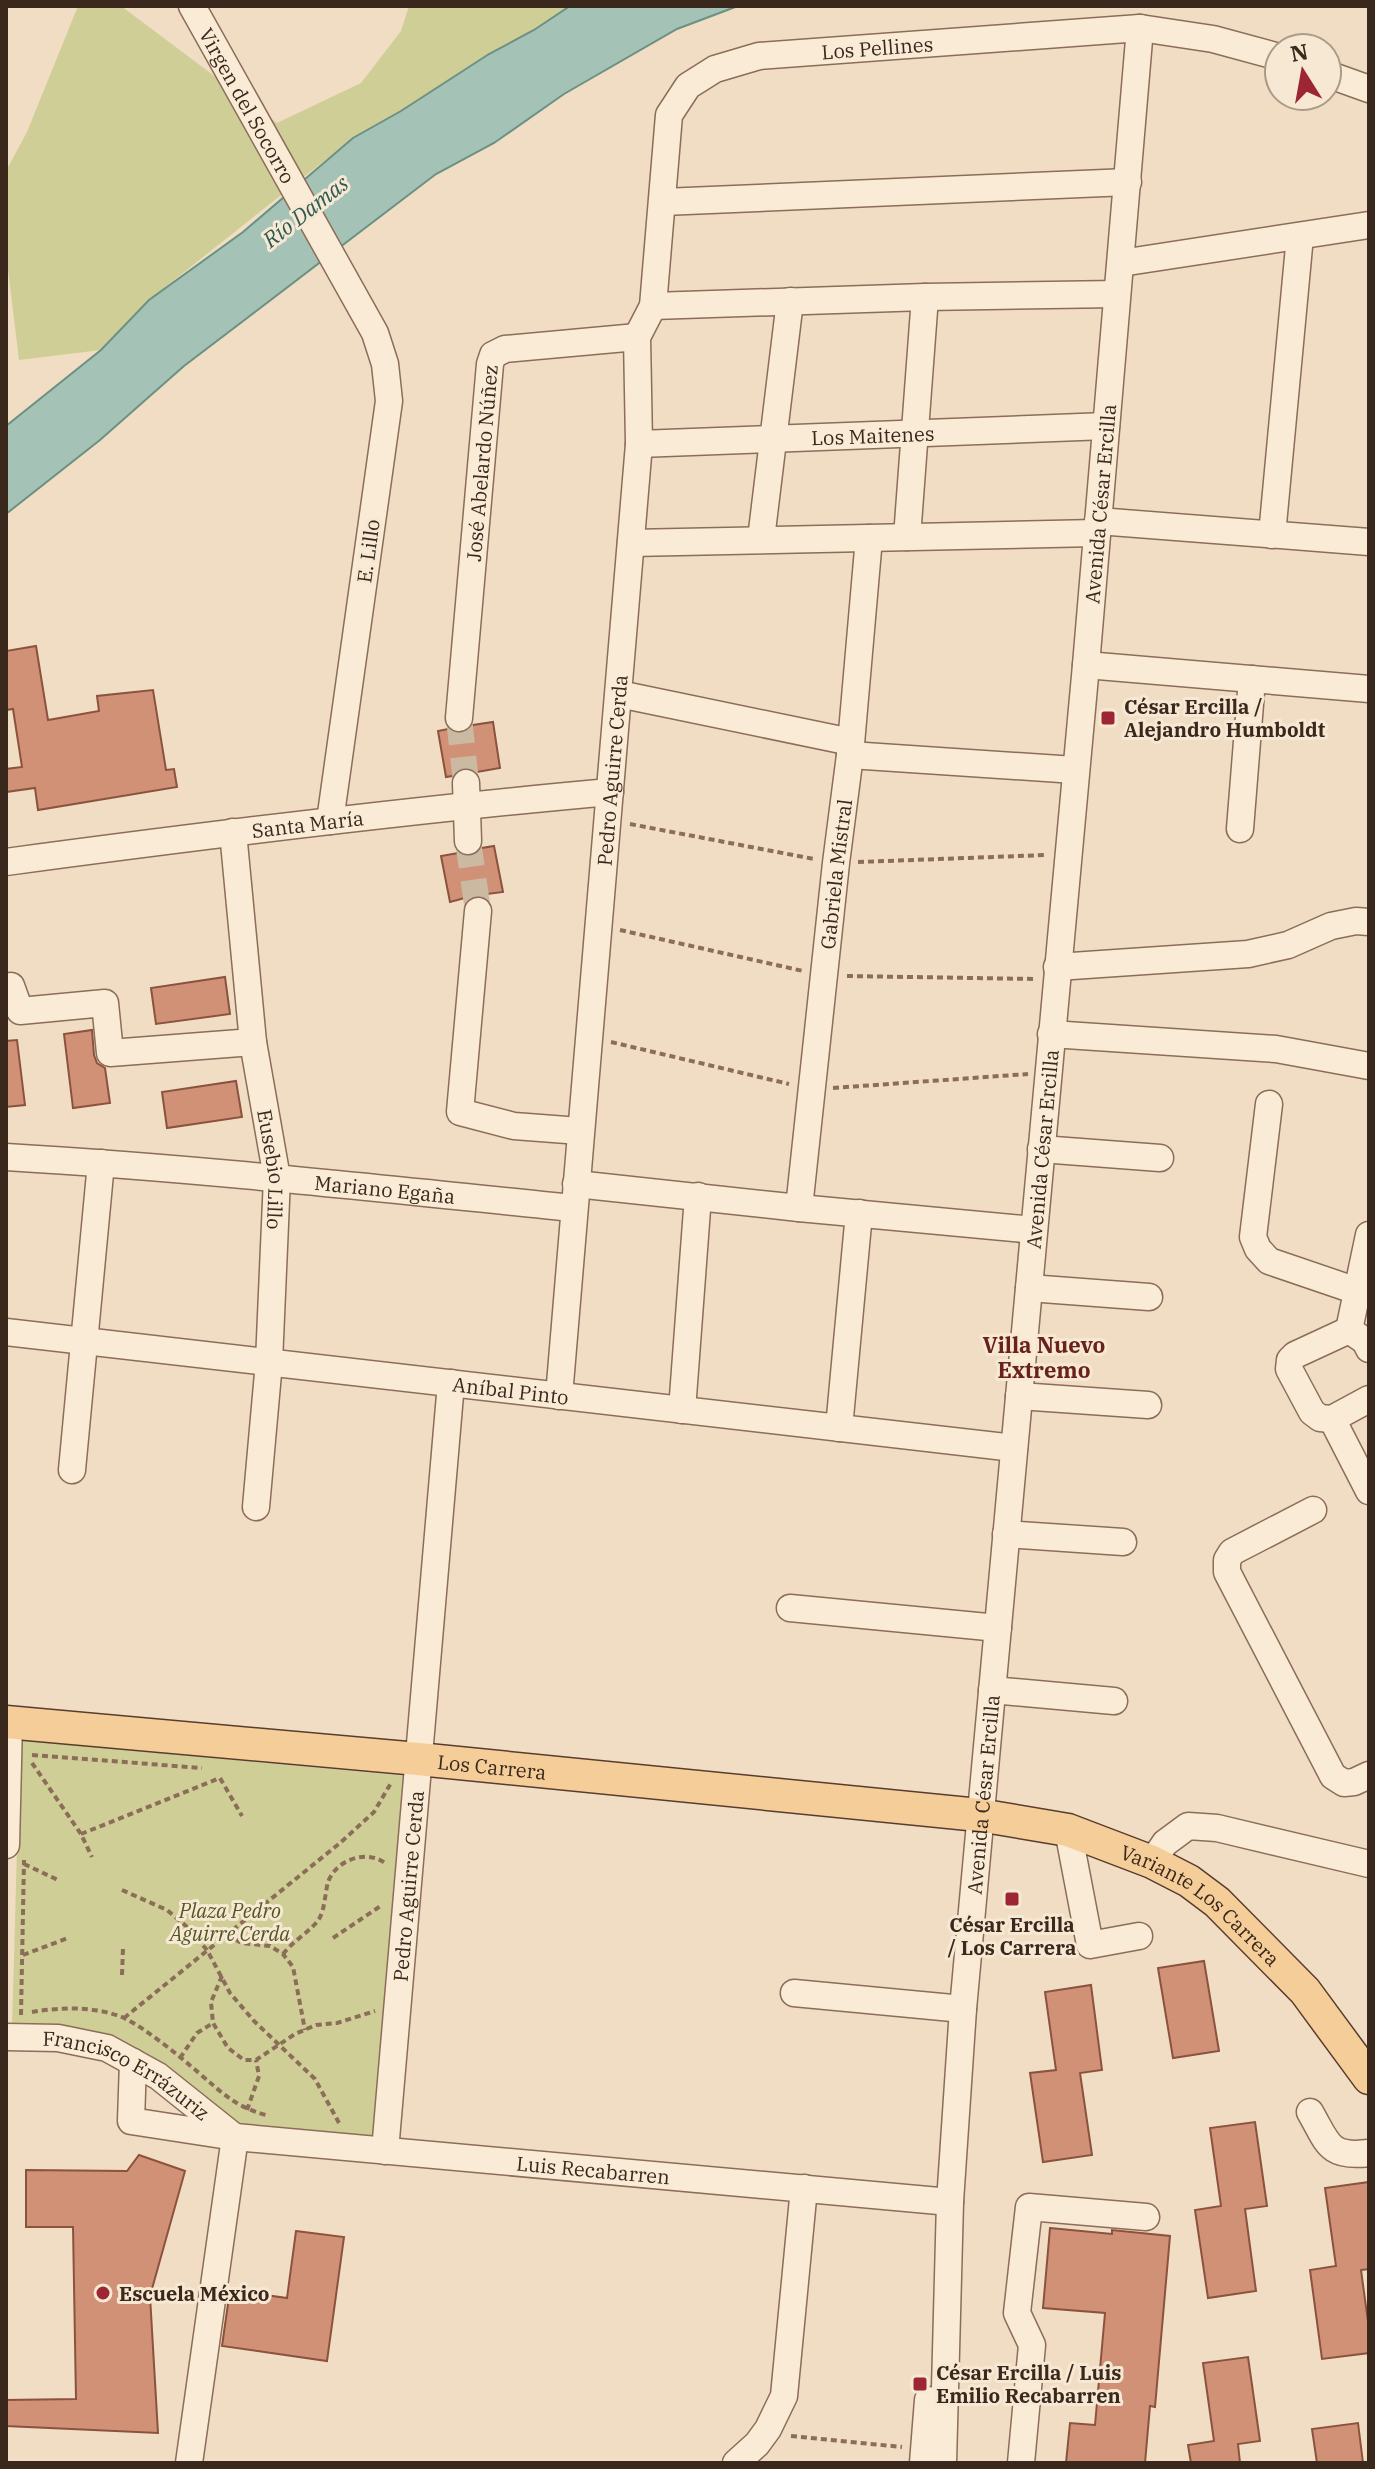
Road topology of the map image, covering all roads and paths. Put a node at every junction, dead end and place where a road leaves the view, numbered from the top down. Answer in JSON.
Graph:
{"nodes":[{"id":1,"x":192,"y":6,"type":"edge"},
{"id":2,"x":1140,"y":28,"type":"junction"},
{"id":3,"x":1263,"y":53,"type":"edge"},
{"id":4,"x":1343,"y":80,"type":"edge"},
{"id":5,"x":1369,"y":89,"type":"edge"},
{"id":6,"x":666,"y":149,"type":"joint"},
{"id":7,"x":1128,"y":182,"type":"junction"},
{"id":8,"x":663,"y":202,"type":"junction"},
{"id":9,"x":1369,"y":225,"type":"edge"},
{"id":10,"x":1300,"y":236,"type":"junction"},
{"id":11,"x":1121,"y":263,"type":"junction"},
{"id":12,"x":350,"y":287,"type":"joint"},
{"id":13,"x":1117,"y":294,"type":"junction"},
{"id":14,"x":925,"y":297,"type":"junction"},
{"id":15,"x":790,"y":301,"type":"junction"},
{"id":16,"x":653,"y":306,"type":"junction"},
{"id":17,"x":637,"y":337,"type":"junction"},
{"id":18,"x":1106,"y":426,"type":"junction"},
{"id":19,"x":916,"y":433,"type":"junction"},
{"id":20,"x":774,"y":438,"type":"junction"},
{"id":21,"x":639,"y":444,"type":"junction"},
{"id":22,"x":1097,"y":527,"type":"junction"},
{"id":23,"x":1272,"y":535,"type":"junction"},
{"id":24,"x":907,"y":537,"type":"junction"},
{"id":25,"x":869,"y":538,"type":"junction"},
{"id":26,"x":761,"y":539,"type":"junction"},
{"id":27,"x":1369,"y":542,"type":"edge"},
{"id":28,"x":631,"y":543,"type":"junction"},
{"id":29,"x":1086,"y":665,"type":"junction"},
{"id":30,"x":1252,"y":679,"type":"junction"},
{"id":31,"x":1369,"y":689,"type":"edge"},
{"id":32,"x":619,"y":694,"type":"junction"},
{"id":33,"x":459,"y":718,"type":"tunnel mouth"},
{"id":34,"x":851,"y":748,"type":"junction"},
{"id":35,"x":1075,"y":770,"type":"junction"},
{"id":36,"x":610,"y":792,"type":"junction"},
{"id":37,"x":467,"y":795,"type":"junction"},
{"id":38,"x":330,"y":821,"type":"junction"},
{"id":39,"x":1240,"y":829,"type":"dead end"},
{"id":40,"x":233,"y":832,"type":"junction"},
{"id":41,"x":468,"y":841,"type":"tunnel mouth"},
{"id":42,"x":6,"y":862,"type":"edge"},
{"id":43,"x":478,"y":911,"type":"tunnel mouth"},
{"id":44,"x":1369,"y":922,"type":"edge"},
{"id":45,"x":1057,"y":967,"type":"junction"},
{"id":46,"x":6,"y":987,"type":"edge"},
{"id":47,"x":1051,"y":1034,"type":"junction"},
{"id":48,"x":253,"y":1042,"type":"junction"},
{"id":49,"x":1369,"y":1066,"type":"edge"},
{"id":50,"x":1269,"y":1104,"type":"dead end"},
{"id":51,"x":580,"y":1131,"type":"junction"},
{"id":52,"x":1041,"y":1149,"type":"junction"},
{"id":53,"x":6,"y":1157,"type":"edge"},
{"id":54,"x":1160,"y":1158,"type":"dead end"},
{"id":55,"x":101,"y":1163,"type":"junction"},
{"id":56,"x":277,"y":1178,"type":"junction"},
{"id":57,"x":575,"y":1196,"type":"junction"},
{"id":58,"x":698,"y":1196,"type":"junction"},
{"id":59,"x":799,"y":1208,"type":"junction"},
{"id":60,"x":859,"y":1213,"type":"junction"},
{"id":61,"x":1034,"y":1230,"type":"junction"},
{"id":62,"x":1369,"y":1235,"type":"edge"},
{"id":63,"x":1029,"y":1288,"type":"junction"},
{"id":64,"x":1357,"y":1291,"type":"junction"},
{"id":65,"x":1149,"y":1297,"type":"dead end"},
{"id":66,"x":1349,"y":1330,"type":"junction"},
{"id":67,"x":6,"y":1332,"type":"edge"},
{"id":68,"x":83,"y":1341,"type":"junction"},
{"id":69,"x":1369,"y":1349,"type":"edge"},
{"id":70,"x":269,"y":1362,"type":"junction"},
{"id":71,"x":451,"y":1383,"type":"junction"},
{"id":72,"x":559,"y":1396,"type":"junction"},
{"id":73,"x":1019,"y":1396,"type":"junction"},
{"id":74,"x":1369,"y":1399,"type":"edge"},
{"id":75,"x":1148,"y":1405,"type":"dead end"},
{"id":76,"x":682,"y":1410,"type":"junction"},
{"id":77,"x":1332,"y":1419,"type":"junction"},
{"id":78,"x":839,"y":1428,"type":"junction"},
{"id":79,"x":1014,"y":1448,"type":"junction"},
{"id":80,"x":72,"y":1470,"type":"dead end"},
{"id":81,"x":1369,"y":1491,"type":"edge"},
{"id":82,"x":256,"y":1507,"type":"dead end"},
{"id":83,"x":1313,"y":1510,"type":"dead end"},
{"id":84,"x":1006,"y":1534,"type":"junction"},
{"id":85,"x":1123,"y":1542,"type":"dead end"},
{"id":86,"x":790,"y":1608,"type":"dead end"},
{"id":87,"x":998,"y":1628,"type":"junction"},
{"id":88,"x":992,"y":1690,"type":"junction"},
{"id":89,"x":1114,"y":1701,"type":"dead end"},
{"id":90,"x":8,"y":1722,"type":"edge"},
{"id":91,"x":418,"y":1759,"type":"junction"},
{"id":92,"x":25,"y":1770,"type":"dead end"},
{"id":93,"x":227,"y":1770,"type":"dead end"},
{"id":94,"x":1369,"y":1775,"type":"edge"},
{"id":95,"x":220,"y":1778,"type":"junction"},
{"id":96,"x":391,"y":1783,"type":"dead end"},
{"id":97,"x":979,"y":1815,"type":"junction"},
{"id":98,"x":242,"y":1816,"type":"dead end"},
{"id":99,"x":1068,"y":1830,"type":"junction"},
{"id":100,"x":81,"y":1834,"type":"junction"},
{"id":101,"x":15,"y":1847,"type":"edge"},
{"id":102,"x":92,"y":1857,"type":"dead end"},
{"id":103,"x":1152,"y":1862,"type":"junction"},
{"id":104,"x":385,"y":1863,"type":"dead end"},
{"id":105,"x":24,"y":1864,"type":"junction"},
{"id":106,"x":1369,"y":1864,"type":"edge"},
{"id":107,"x":58,"y":1880,"type":"dead end"},
{"id":108,"x":122,"y":1890,"type":"dead end"},
{"id":109,"x":382,"y":1905,"type":"dead end"},
{"id":110,"x":226,"y":1934,"type":"junction"},
{"id":111,"x":1139,"y":1936,"type":"dead end"},
{"id":112,"x":68,"y":1938,"type":"dead end"},
{"id":113,"x":333,"y":1938,"type":"dead end"},
{"id":114,"x":123,"y":1948,"type":"dead end"},
{"id":115,"x":207,"y":1950,"type":"junction"},
{"id":116,"x":283,"y":1954,"type":"junction"},
{"id":117,"x":23,"y":1955,"type":"junction"},
{"id":118,"x":122,"y":1975,"type":"dead end"},
{"id":119,"x":223,"y":1975,"type":"junction"},
{"id":120,"x":794,"y":1993,"type":"dead end"},
{"id":121,"x":963,"y":2009,"type":"junction"},
{"id":122,"x":375,"y":2011,"type":"dead end"},
{"id":123,"x":124,"y":2018,"type":"dead end"},
{"id":124,"x":213,"y":2023,"type":"junction"},
{"id":125,"x":305,"y":2030,"type":"junction"},
{"id":126,"x":13,"y":2037,"type":"edge"},
{"id":127,"x":279,"y":2046,"type":"junction"},
{"id":128,"x":180,"y":2058,"type":"dead end"},
{"id":129,"x":256,"y":2060,"type":"junction"},
{"id":130,"x":133,"y":2062,"type":"junction"},
{"id":131,"x":1369,"y":2078,"type":"edge"},
{"id":132,"x":247,"y":2110,"type":"dead end"},
{"id":133,"x":1310,"y":2112,"type":"dead end"},
{"id":134,"x":342,"y":2129,"type":"dead end"},
{"id":135,"x":235,"y":2137,"type":"junction"},
{"id":136,"x":385,"y":2151,"type":"junction"},
{"id":137,"x":1369,"y":2153,"type":"edge"},
{"id":138,"x":804,"y":2188,"type":"junction"},
{"id":139,"x":950,"y":2202,"type":"junction"},
{"id":140,"x":1146,"y":2217,"type":"dead end"},
{"id":141,"x":765,"y":2434,"type":"junction"},
{"id":142,"x":930,"y":2458,"type":"edge"},
{"id":143,"x":189,"y":2463,"type":"edge"},
{"id":144,"x":736,"y":2463,"type":"edge"},
{"id":145,"x":1021,"y":2463,"type":"edge"}],
"edges":[{"from":1,"to":12,"type":"street","name":"Virgen del Socorro"},
{"from":2,"to":3,"type":"street"},
{"from":2,"to":6,"type":"street","name":"Los Pellines"},
{"from":2,"to":7,"type":"street","name":"Avenida César Ercilla"},
{"from":4,"to":5,"type":"street"},
{"from":6,"to":8,"type":"street","name":"Pedro Aguirre Cerda"},
{"from":7,"to":8,"type":"street"},
{"from":7,"to":11,"type":"street","name":"Avenida César Ercilla"},
{"from":8,"to":16,"type":"street","name":"Pedro Aguirre Cerda"},
{"from":9,"to":10,"type":"street"},
{"from":10,"to":11,"type":"street"},
{"from":10,"to":23,"type":"street"},
{"from":11,"to":13,"type":"street","name":"Avenida César Ercilla"},
{"from":12,"to":38,"type":"street","name":"E. Lillo"},
{"from":13,"to":14,"type":"street"},
{"from":13,"to":18,"type":"street","name":"Avenida César Ercilla"},
{"from":14,"to":15,"type":"street"},
{"from":14,"to":19,"type":"street"},
{"from":15,"to":16,"type":"street"},
{"from":15,"to":20,"type":"street"},
{"from":16,"to":17,"type":"street","name":"Pedro Aguirre Cerda"},
{"from":17,"to":21,"type":"street","name":"Pedro Aguirre Cerda"},
{"from":17,"to":33,"type":"street","name":"José Abelardo Núñez"},
{"from":18,"to":19,"type":"street","name":"Los Maitenes"},
{"from":18,"to":22,"type":"street","name":"Avenida César Ercilla"},
{"from":19,"to":20,"type":"street","name":"Los Maitenes"},
{"from":19,"to":24,"type":"street"},
{"from":20,"to":21,"type":"street","name":"Los Maitenes"},
{"from":20,"to":26,"type":"street"},
{"from":21,"to":28,"type":"street","name":"Pedro Aguirre Cerda"},
{"from":22,"to":23,"type":"street"},
{"from":22,"to":24,"type":"street"},
{"from":22,"to":29,"type":"street","name":"Avenida César Ercilla"},
{"from":23,"to":27,"type":"street"},
{"from":24,"to":25,"type":"street"},
{"from":25,"to":26,"type":"street"},
{"from":25,"to":34,"type":"street","name":"Gabriela Mistral"},
{"from":26,"to":28,"type":"street"},
{"from":28,"to":32,"type":"street","name":"Pedro Aguirre Cerda"},
{"from":29,"to":30,"type":"street"},
{"from":29,"to":35,"type":"street","name":"Avenida César Ercilla"},
{"from":30,"to":31,"type":"street"},
{"from":30,"to":39,"type":"street"},
{"from":32,"to":34,"type":"street"},
{"from":32,"to":36,"type":"street","name":"Pedro Aguirre Cerda"},
{"from":34,"to":35,"type":"street"},
{"from":34,"to":59,"type":"street","name":"Gabriela Mistral"},
{"from":35,"to":45,"type":"street","name":"Avenida César Ercilla"},
{"from":36,"to":37,"type":"street","name":"Santa María"},
{"from":36,"to":51,"type":"street","name":"Pedro Aguirre Cerda"},
{"from":37,"to":38,"type":"street","name":"Santa María"},
{"from":37,"to":41,"type":"street"},
{"from":38,"to":40,"type":"street","name":"Santa María"},
{"from":40,"to":42,"type":"street","name":"Santa María"},
{"from":40,"to":48,"type":"street","name":"Eusebio Lillo"},
{"from":43,"to":51,"type":"street"},
{"from":44,"to":45,"type":"street"},
{"from":45,"to":47,"type":"street","name":"Avenida César Ercilla"},
{"from":46,"to":48,"type":"street"},
{"from":47,"to":49,"type":"street"},
{"from":47,"to":52,"type":"street","name":"Avenida César Ercilla"},
{"from":48,"to":56,"type":"street","name":"Eusebio Lillo"},
{"from":50,"to":64,"type":"street"},
{"from":51,"to":57,"type":"street","name":"Pedro Aguirre Cerda"},
{"from":52,"to":54,"type":"street"},
{"from":52,"to":61,"type":"street","name":"Avenida César Ercilla"},
{"from":53,"to":55,"type":"street","name":"Mariano Egaña"},
{"from":55,"to":56,"type":"street","name":"Mariano Egaña"},
{"from":55,"to":68,"type":"street"},
{"from":56,"to":57,"type":"street","name":"Mariano Egaña"},
{"from":56,"to":70,"type":"street","name":"Eusebio Lillo"},
{"from":57,"to":58,"type":"street","name":"Mariano Egaña"},
{"from":57,"to":72,"type":"street","name":"Pedro Aguirre Cerda"},
{"from":58,"to":59,"type":"street","name":"Mariano Egaña"},
{"from":58,"to":76,"type":"street"},
{"from":59,"to":60,"type":"street","name":"Mariano Egaña"},
{"from":60,"to":61,"type":"street","name":"Mariano Egaña"},
{"from":60,"to":78,"type":"street"},
{"from":61,"to":63,"type":"street","name":"Avenida César Ercilla"},
{"from":62,"to":64,"type":"street"},
{"from":63,"to":65,"type":"street"},
{"from":63,"to":73,"type":"street","name":"Avenida César Ercilla"},
{"from":64,"to":66,"type":"street"},
{"from":66,"to":69,"type":"street"},
{"from":66,"to":77,"type":"street"},
{"from":67,"to":68,"type":"street","name":"Aníbal Pinto"},
{"from":68,"to":70,"type":"street","name":"Aníbal Pinto"},
{"from":68,"to":80,"type":"street"},
{"from":70,"to":71,"type":"street","name":"Aníbal Pinto"},
{"from":70,"to":82,"type":"street","name":"Eusebio Lillo"},
{"from":71,"to":72,"type":"street","name":"Aníbal Pinto"},
{"from":71,"to":91,"type":"street","name":"Pedro Aguirre Cerda"},
{"from":72,"to":76,"type":"street","name":"Aníbal Pinto"},
{"from":73,"to":75,"type":"street"},
{"from":73,"to":79,"type":"street","name":"Avenida César Ercilla"},
{"from":74,"to":77,"type":"street"},
{"from":76,"to":78,"type":"street","name":"Aníbal Pinto"},
{"from":77,"to":81,"type":"street"},
{"from":78,"to":79,"type":"street","name":"Aníbal Pinto"},
{"from":79,"to":84,"type":"street","name":"Avenida César Ercilla"},
{"from":83,"to":94,"type":"street"},
{"from":84,"to":85,"type":"street"},
{"from":84,"to":87,"type":"street","name":"Avenida César Ercilla"},
{"from":86,"to":87,"type":"street"},
{"from":87,"to":88,"type":"street","name":"Avenida César Ercilla"},
{"from":88,"to":89,"type":"street"},
{"from":88,"to":97,"type":"street","name":"Avenida César Ercilla"},
{"from":90,"to":91,"type":"main road","name":"Los Carrera"},
{"from":90,"to":101,"type":"street"},
{"from":91,"to":97,"type":"main road","name":"Los Carrera"},
{"from":91,"to":136,"type":"street","name":"Pedro Aguirre Cerda"},
{"from":92,"to":100,"type":"path"},
{"from":93,"to":95,"type":"path"},
{"from":95,"to":98,"type":"path"},
{"from":95,"to":100,"type":"path"},
{"from":96,"to":110,"type":"path"},
{"from":97,"to":99,"type":"main road","name":"Variante Los Carrera"},
{"from":97,"to":121,"type":"street","name":"Avenida César Ercilla"},
{"from":99,"to":103,"type":"main road","name":"Variante Los Carrera"},
{"from":99,"to":111,"type":"street"},
{"from":100,"to":102,"type":"path"},
{"from":101,"to":105,"type":"path"},
{"from":103,"to":106,"type":"street"},
{"from":103,"to":131,"type":"main road","name":"Variante Los Carrera"},
{"from":104,"to":116,"type":"path"},
{"from":105,"to":107,"type":"path"},
{"from":105,"to":117,"type":"path"},
{"from":108,"to":115,"type":"path"},
{"from":109,"to":113,"type":"path"},
{"from":110,"to":115,"type":"path"},
{"from":110,"to":116,"type":"path"},
{"from":112,"to":117,"type":"path"},
{"from":114,"to":118,"type":"path"},
{"from":115,"to":119,"type":"path"},
{"from":115,"to":123,"type":"path"},
{"from":116,"to":125,"type":"path"},
{"from":117,"to":126,"type":"path"},
{"from":119,"to":124,"type":"path"},
{"from":119,"to":127,"type":"path"},
{"from":120,"to":121,"type":"street"},
{"from":121,"to":139,"type":"street","name":"Avenida César Ercilla"},
{"from":122,"to":125,"type":"path"},
{"from":124,"to":128,"type":"path"},
{"from":124,"to":129,"type":"path"},
{"from":125,"to":127,"type":"path"},
{"from":126,"to":130,"type":"street","name":"Francisco Errázuriz"},
{"from":127,"to":129,"type":"path"},
{"from":127,"to":134,"type":"path"},
{"from":129,"to":132,"type":"path"},
{"from":130,"to":135,"type":"street","name":"Francisco Errázuriz"},
{"from":130,"to":135,"type":"street","name":"Luis Recabarren"},
{"from":133,"to":137,"type":"street"},
{"from":135,"to":136,"type":"street","name":"Luis Recabarren"},
{"from":135,"to":143,"type":"street"},
{"from":136,"to":138,"type":"street","name":"Luis Recabarren"},
{"from":138,"to":139,"type":"street","name":"Luis Recabarren"},
{"from":138,"to":141,"type":"street"},
{"from":139,"to":142,"type":"street","name":"Avenida César Ercilla"},
{"from":140,"to":145,"type":"street"},
{"from":141,"to":142,"type":"path"},
{"from":141,"to":144,"type":"street"}]}
